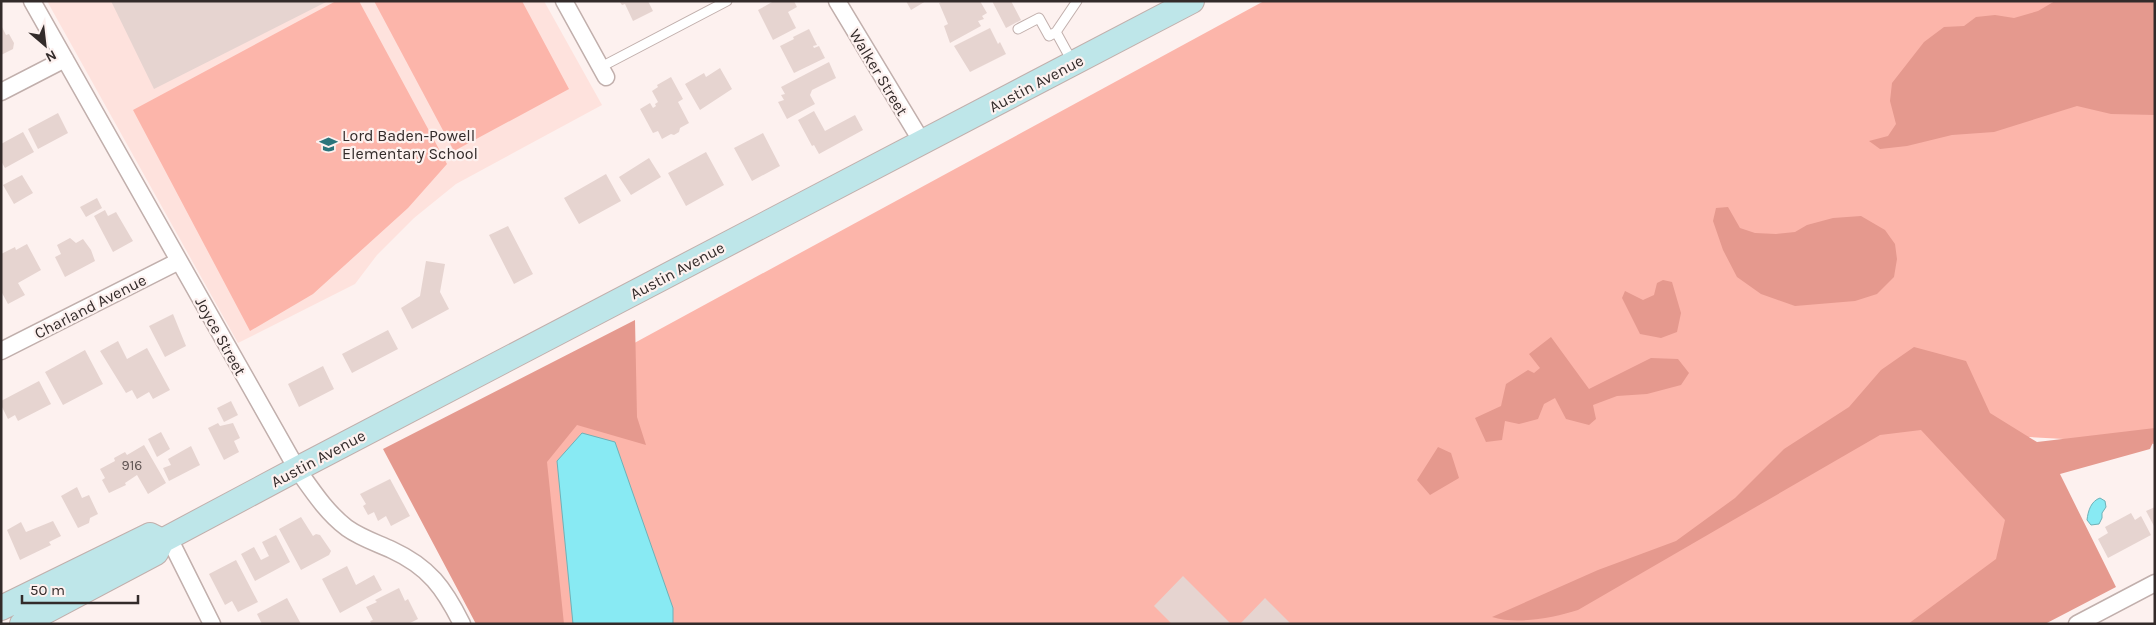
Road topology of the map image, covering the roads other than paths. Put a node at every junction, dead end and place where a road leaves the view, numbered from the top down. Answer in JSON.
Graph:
{"nodes":[{"id":1,"x":32,"y":1,"type":"edge"},
{"id":2,"x":564,"y":1,"type":"edge"},
{"id":3,"x":726,"y":1,"type":"edge"},
{"id":4,"x":836,"y":1,"type":"edge"},
{"id":5,"x":1077,"y":1,"type":"edge"},
{"id":6,"x":1192,"y":1,"type":"edge"},
{"id":7,"x":1018,"y":29,"type":"dead end"},
{"id":8,"x":1056,"y":32,"type":"junction"},
{"id":9,"x":64,"y":59,"type":"junction"},
{"id":10,"x":1073,"y":64,"type":"junction"},
{"id":11,"x":604,"y":72,"type":"joint"},
{"id":12,"x":1,"y":92,"type":"edge"},
{"id":13,"x":922,"y":142,"type":"junction"},
{"id":14,"x":179,"y":261,"type":"junction"},
{"id":15,"x":1,"y":351,"type":"edge"},
{"id":16,"x":297,"y":469,"type":"junction"},
{"id":17,"x":165,"y":540,"type":"junction"},
{"id":18,"x":2155,"y":583,"type":"edge"},
{"id":19,"x":1,"y":608,"type":"edge"},
{"id":20,"x":22,"y":624,"type":"edge"},
{"id":21,"x":212,"y":624,"type":"edge"},
{"id":22,"x":462,"y":624,"type":"edge"},
{"id":23,"x":2077,"y":624,"type":"edge"}],
"edges":[{"from":1,"to":9,"type":"street","name":"Joyce Street"},
{"from":2,"to":11,"type":"street"},
{"from":3,"to":11,"type":"lane"},
{"from":4,"to":13,"type":"street","name":"Walker Street"},
{"from":5,"to":8,"type":"lane"},
{"from":6,"to":10,"type":"main road","name":"Austin Avenue"},
{"from":7,"to":8,"type":"lane"},
{"from":8,"to":10,"type":"lane"},
{"from":9,"to":12,"type":"street"},
{"from":9,"to":14,"type":"street","name":"Joyce Street"},
{"from":10,"to":13,"type":"main road","name":"Austin Avenue"},
{"from":13,"to":16,"type":"main road","name":"Austin Avenue"},
{"from":14,"to":15,"type":"street","name":"Charland Avenue"},
{"from":14,"to":16,"type":"street","name":"Joyce Street"},
{"from":16,"to":17,"type":"main road","name":"Austin Avenue"},
{"from":16,"to":22,"type":"street","name":"Joyce Street"},
{"from":17,"to":19,"type":"main road"},
{"from":17,"to":20,"type":"main road","name":"Austin Avenue"},
{"from":17,"to":21,"type":"street"},
{"from":18,"to":23,"type":"street"}]}
